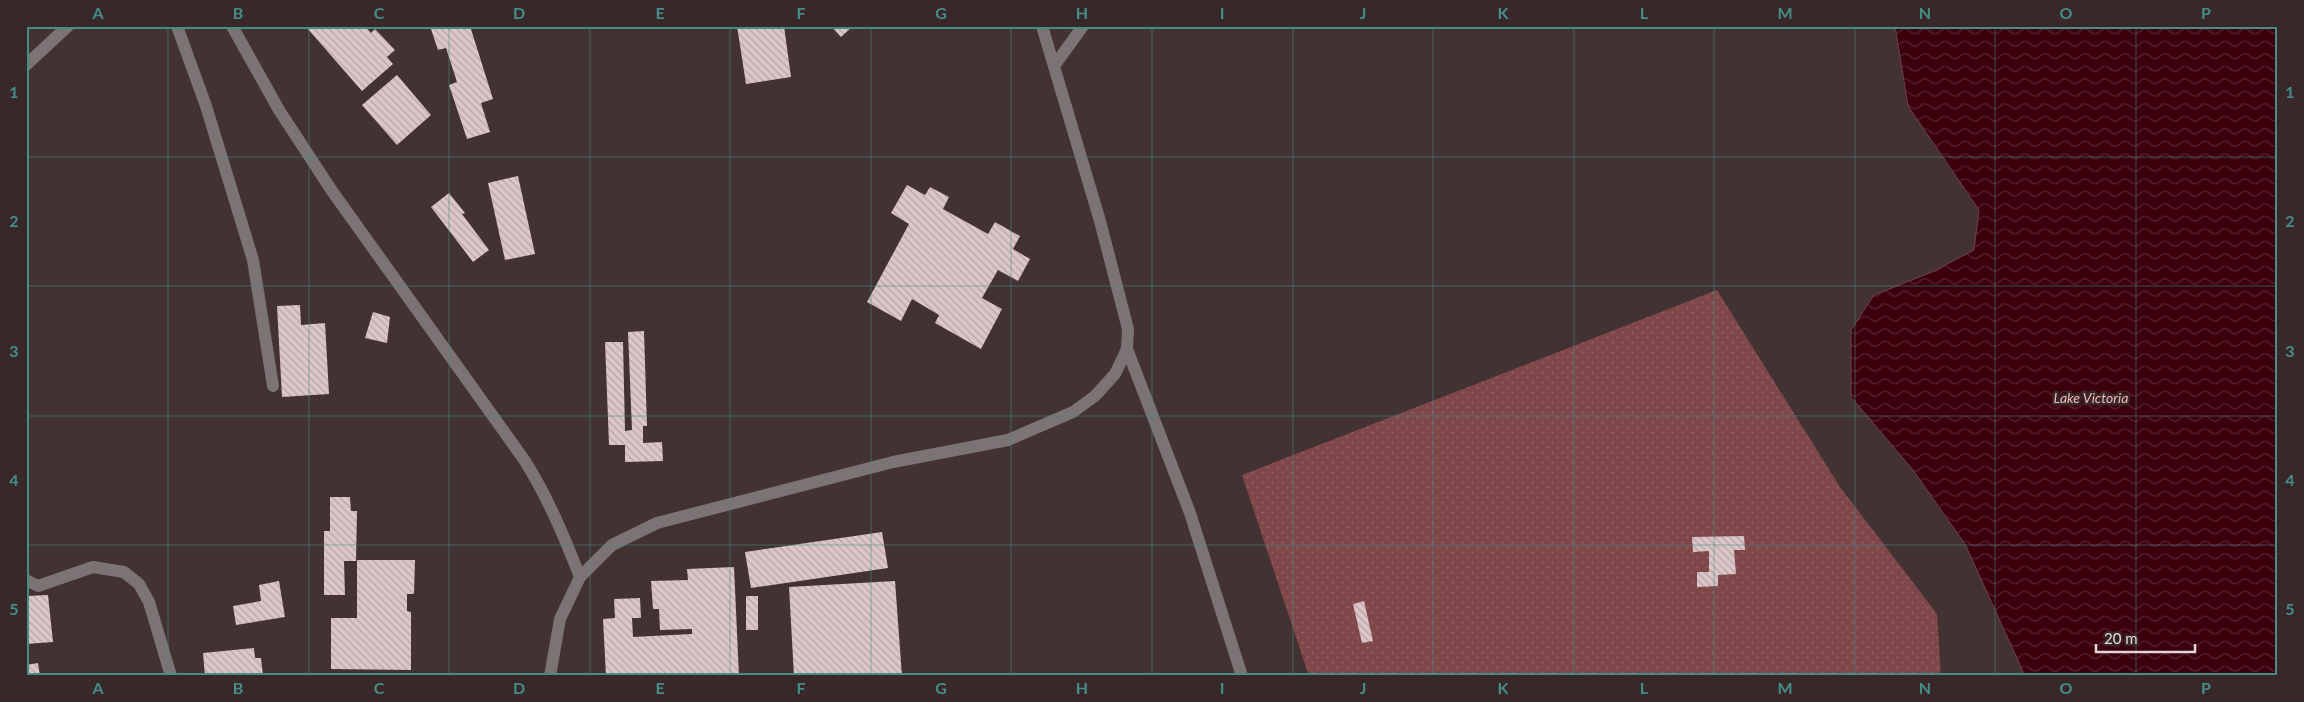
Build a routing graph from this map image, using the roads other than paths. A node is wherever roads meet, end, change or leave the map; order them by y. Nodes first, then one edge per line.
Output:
1 (68, 26) edge
2 (177, 26) edge
3 (232, 26) edge
4 (1042, 26) edge
5 (1084, 26) edge
6 (26, 65) edge
7 (1054, 66) junction
8 (1127, 349) junction
9 (273, 386) dead end
10 (580, 577) junction
11 (26, 580) edge
12 (171, 676) edge
13 (550, 676) edge
14 (1242, 676) edge

1 - 6 street
2 - 9 street
3 - 10 street
4 - 7 street
5 - 7 street
7 - 8 street
8 - 10 street
8 - 14 street
10 - 13 street
11 - 12 street

